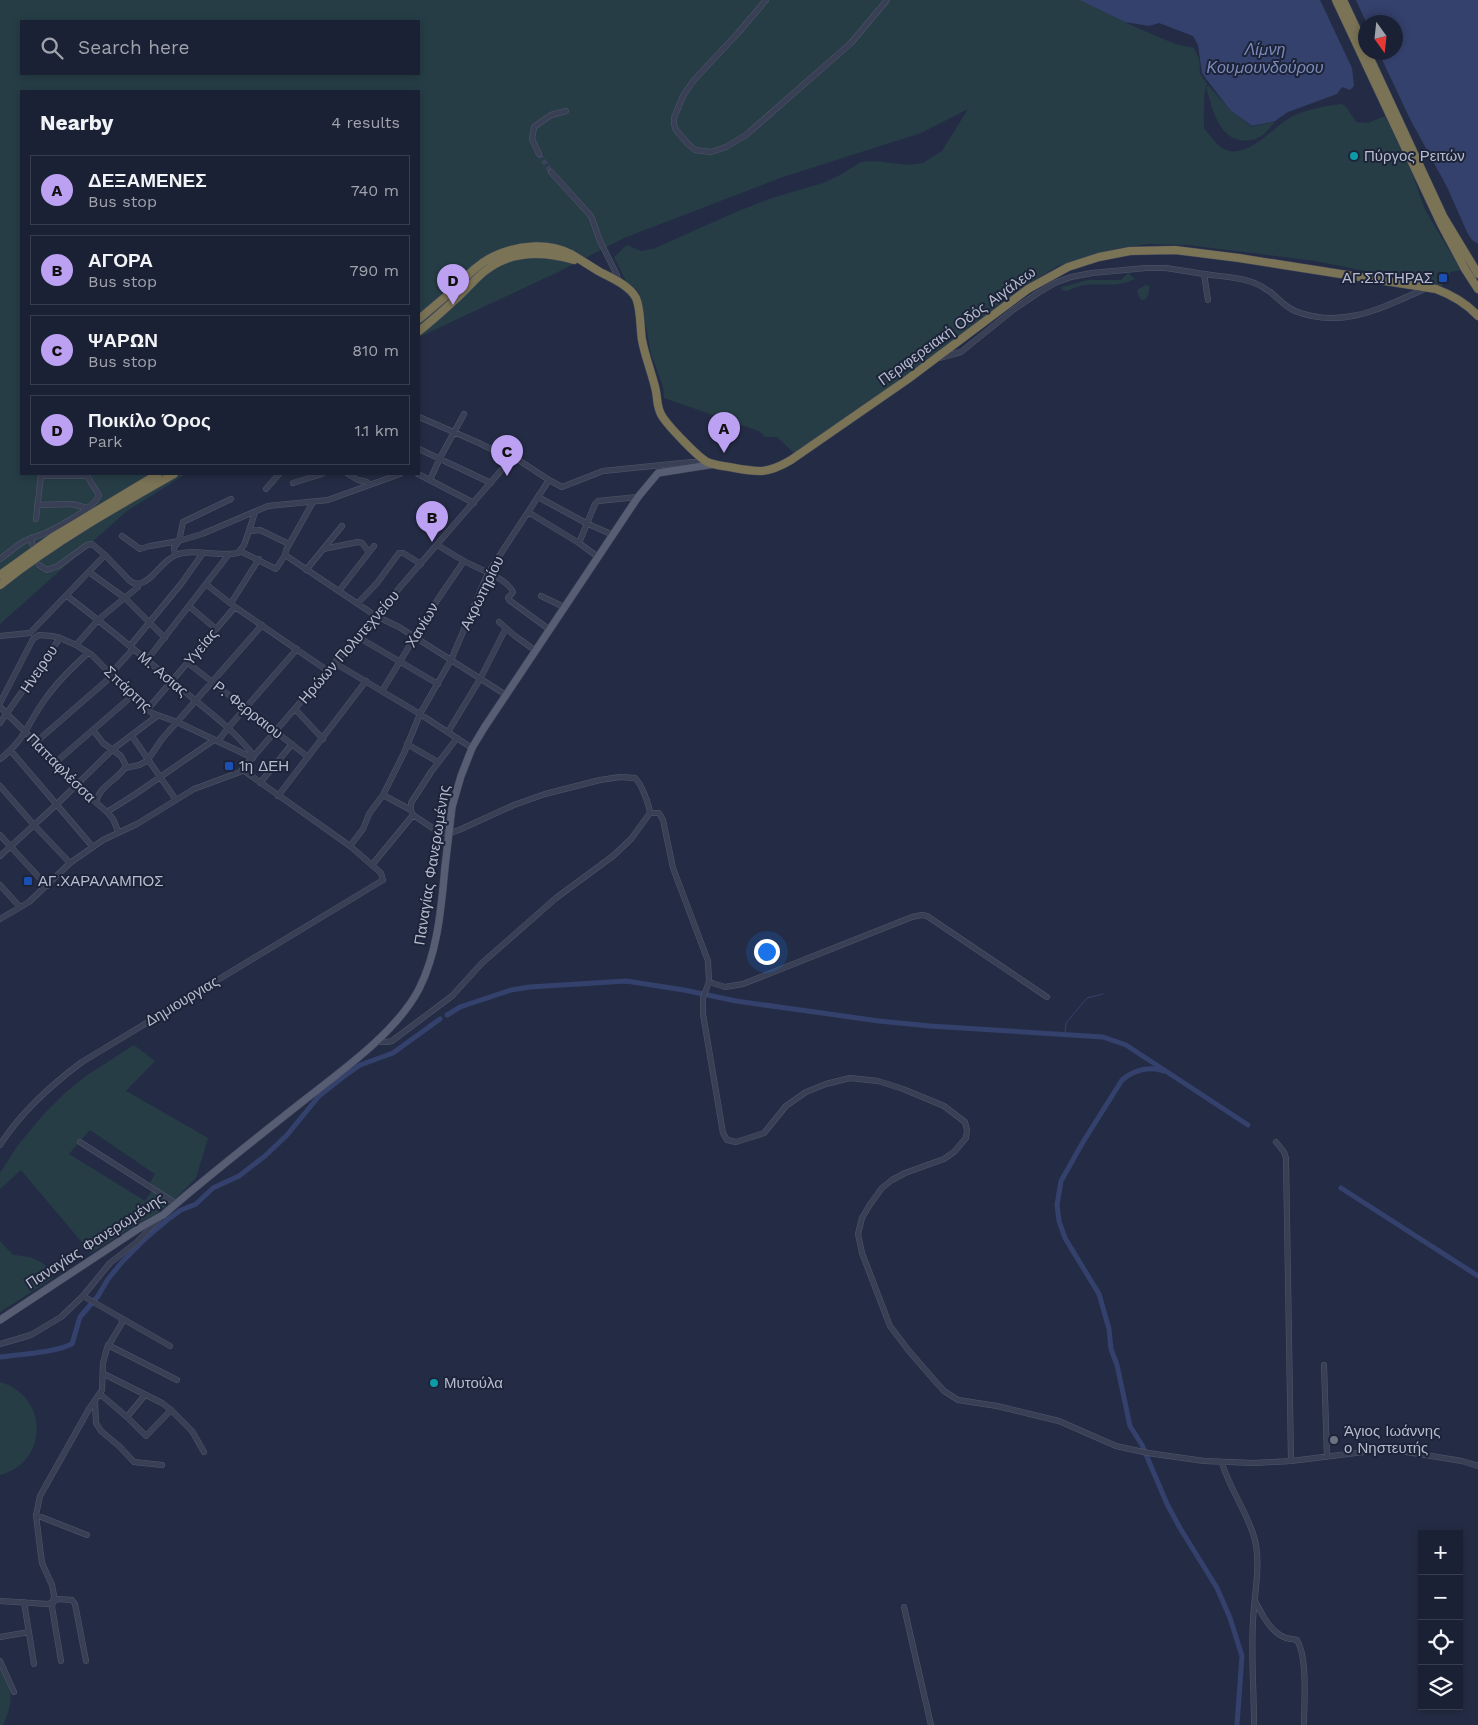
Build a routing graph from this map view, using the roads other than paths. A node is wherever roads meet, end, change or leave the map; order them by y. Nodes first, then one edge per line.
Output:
1 (766, 0) edge
2 (888, 0) edge
3 (1336, 0) edge
4 (1343, 0) edge
5 (1358, 31) edge
6 (1371, 60) edge
7 (566, 111) dead end
8 (539, 154) tunnel mouth
9 (551, 172) tunnel mouth
10 (586, 264) junction
11 (1204, 274) junction
12 (1478, 274) edge
13 (618, 282) junction
14 (1428, 288) junction
15 (1478, 289) edge
16 (1208, 300) dead end
17 (1478, 316) edge
18 (420, 318) edge
19 (420, 330) edge
20 (935, 358) junction
21 (464, 414) dead end
22 (420, 417) edge
23 (454, 433) junction
24 (420, 448) edge
25 (440, 458) junction
26 (512, 459) junction
27 (715, 464) junction
28 (700, 466) junction
29 (41, 475) edge
30 (156, 475) edge
31 (172, 475) edge
32 (278, 475) edge
33 (319, 475) edge
34 (350, 475) edge
35 (390, 475) edge
36 (420, 475) edge
37 (430, 480) junction
38 (549, 480) junction
39 (367, 481) junction
40 (492, 483) junction
41 (293, 484) dead end
42 (266, 489) dead end
43 (538, 497) junction
44 (638, 497) junction
45 (231, 499) dead end
46 (312, 502) junction
47 (474, 503) junction
48 (37, 505) junction
49 (87, 508) junction
50 (255, 512) junction
51 (528, 512) junction
52 (36, 519) dead end
53 (586, 523) junction
54 (342, 526) dead end
55 (249, 531) junction
56 (613, 535) junction
57 (122, 536) dead end
58 (30, 538) junction
59 (179, 541) junction
60 (579, 543) junction
61 (289, 544) junction
62 (437, 544) junction
63 (374, 546) dead end
64 (33, 547) dead end
65 (322, 549) junction
66 (240, 551) junction
67 (369, 552) junction
68 (203, 553) junction
69 (230, 554) junction
70 (105, 555) junction
71 (175, 555) junction
72 (285, 556) junction
73 (598, 556) junction
74 (0, 559) edge
75 (259, 560) junction
76 (464, 561) junction
77 (421, 564) junction
78 (39, 565) dead end
79 (306, 570) junction
80 (89, 572) junction
81 (488, 573) junction
82 (0, 575) edge
83 (139, 584) junction
84 (0, 585) edge
85 (207, 585) junction
86 (339, 592) junction
87 (67, 596) junction
88 (541, 596) dead end
89 (124, 598) junction
90 (358, 604) junction
91 (233, 605) junction
92 (190, 607) junction
93 (564, 608) junction
94 (376, 616) junction
95 (98, 619) junction
96 (149, 622) junction
97 (499, 622) dead end
98 (262, 625) junction
99 (506, 628) junction
100 (216, 629) junction
101 (550, 630) junction
102 (0, 636) edge
103 (358, 636) junction
104 (60, 638) junction
105 (165, 638) junction
106 (415, 638) junction
107 (76, 645) junction
108 (131, 648) junction
109 (297, 650) junction
110 (536, 651) junction
111 (88, 653) junction
112 (147, 660) junction
113 (451, 660) junction
114 (400, 661) junction
115 (188, 663) junction
116 (335, 663) junction
117 (328, 671) junction
118 (112, 676) junction
119 (480, 679) junction
120 (172, 681) junction
121 (366, 681) junction
122 (212, 682) junction
123 (438, 684) junction
124 (382, 691) junction
125 (132, 696) junction
126 (506, 696) junction
127 (195, 700) junction
128 (0, 703) edge
129 (0, 707) edge
130 (245, 708) junction
131 (295, 709) junction
132 (147, 710) junction
133 (8, 714) junction
134 (420, 714) junction
135 (156, 716) junction
136 (177, 722) junction
137 (0, 724) edge
138 (228, 728) junction
139 (93, 730) junction
140 (276, 731) junction
141 (26, 732) junction
142 (448, 732) junction
143 (132, 736) junction
144 (457, 738) junction
145 (323, 739) junction
146 (216, 741) junction
147 (36, 742) junction
148 (292, 744) junction
149 (407, 744) junction
150 (472, 748) junction
151 (112, 750) junction
152 (11, 751) junction
153 (254, 757) junction
154 (308, 757) junction
155 (148, 758) junction
156 (0, 759) edge
157 (56, 762) junction
158 (438, 762) junction
159 (125, 768) junction
160 (243, 770) junction
161 (160, 777) junction
162 (260, 782) junction
163 (76, 785) junction
164 (0, 788) edge
165 (383, 795) junction
166 (278, 796) junction
167 (176, 800) junction
168 (96, 802) junction
169 (56, 805) junction
170 (107, 812) junction
171 (412, 812) junction
172 (650, 812) junction
173 (34, 826) junction
174 (118, 831) junction
175 (0, 835) edge
176 (92, 846) junction
177 (350, 846) junction
178 (10, 847) junction
179 (0, 856) edge
180 (70, 863) junction
181 (372, 865) junction
182 (0, 885) edge
183 (47, 886) junction
184 (20, 907) junction
185 (0, 919) edge
186 (709, 982) junction
187 (1048, 997) dead end
188 (376, 1042) junction
189 (80, 1142) dead end
190 (1276, 1142) dead end
191 (0, 1145) edge
192 (176, 1204) junction
193 (161, 1217) junction
194 (83, 1296) junction
195 (121, 1318) junction
196 (0, 1320) edge
197 (0, 1344) edge
198 (108, 1345) junction
199 (170, 1346) dead end
200 (1324, 1365) dead end
201 (104, 1374) junction
202 (178, 1380) dead end
203 (100, 1394) junction
204 (146, 1396) junction
205 (95, 1401) junction
206 (171, 1410) junction
207 (86, 1414) junction
208 (95, 1416) junction
209 (127, 1417) junction
210 (204, 1452) dead end
211 (1327, 1458) junction
212 (1291, 1461) junction
213 (1222, 1463) junction
214 (162, 1465) dead end
215 (1478, 1466) edge
216 (36, 1515) junction
217 (87, 1535) dead end
218 (1255, 1600) junction
219 (0, 1601) edge
220 (24, 1602) junction
221 (53, 1602) junction
222 (904, 1607) dead end
223 (28, 1632) junction
224 (0, 1637) edge
225 (0, 1661) edge
226 (61, 1661) dead end
227 (86, 1662) dead end
228 (34, 1664) dead end
229 (14, 1692) dead end
230 (931, 1725) edge
231 (1254, 1725) edge
232 (1304, 1725) edge

1 - 2 street
3 - 15 highway
4 - 5 highway
6 - 12 highway
7 - 8 street
9 - 13 street
10 - 13 highway, Περιφερειακή Οδός Αιγάλεω
10 - 18 highway, Περιφερειακή Οδός Αιγάλεω
10 - 19 highway, Περιφερειακή Οδός Αιγάλεω
11 - 14 street
11 - 16 street
11 - 20 street
13 - 27 highway, Περιφερειακή Οδός Αιγάλεω
14 - 17 highway, Περιφερειακή Οδός Αιγάλεω
14 - 20 highway, Περιφερειακή Οδός Αιγάλεω
20 - 27 highway, Περιφερειακή Οδός Αιγάλεω
21 - 23 street
22 - 23 street
23 - 25 street
23 - 26 street
24 - 25 street
25 - 37 street
25 - 40 street
26 - 38 street
26 - 40 street, Ηρώων Πολυτεχνείου
27 - 28 main road, Παναγίας Φανερωμένης
28 - 38 street
28 - 44 main road, Παναγίας Φανερωμένης
29 - 48 street
29 - 49 street
30 - 82 highway
31 - 84 highway
32 - 42 street
33 - 41 street
34 - 39 street
35 - 39 street
36 - 37 street
37 - 47 street
38 - 43 street, Ακρωτηρίου
39 - 46 street
40 - 47 street, Ηρώων Πολυτεχνείου
43 - 51 street, Ακρωτηρίου
43 - 53 street
44 - 53 street
44 - 56 main road, Παναγίας Φανερωμένης
45 - 59 street
46 - 50 street
46 - 61 street
47 - 62 street, Ηρώων Πολυτεχνείου
48 - 49 street
48 - 52 street
49 - 58 street
50 - 55 street
50 - 59 street
51 - 60 street
51 - 81 street, Ακρωτηρίου
53 - 56 street
53 - 60 street
54 - 65 street
55 - 61 street
55 - 66 street
56 - 73 main road, Παναγίας Φανερωμένης
57 - 59 street
58 - 64 street
58 - 74 street
59 - 71 street
60 - 73 street
61 - 72 street
62 - 76 street
62 - 77 street, Ηρώων Πολυτεχνείου
63 - 67 street
65 - 67 street
65 - 79 street
66 - 69 street
66 - 75 street
67 - 86 street
68 - 69 street
68 - 71 street
68 - 96 street
69 - 85 street
70 - 78 street
70 - 80 street
70 - 83 street
71 - 83 street
72 - 75 street
72 - 79 street
73 - 93 main road, Παναγίας Φανερωμένης
75 - 91 street, Υγείας
76 - 81 street
76 - 106 street, Χανίων
77 - 90 street
77 - 94 street, Ηρώων Πολυτεχνείου
79 - 86 street
80 - 87 street
80 - 89 street
81 - 101 street
81 - 113 street, Ακρωτηρίου
83 - 89 street
85 - 91 street
85 - 92 street
86 - 90 street
87 - 95 street, Μ. Ασιας
87 - 102 street
88 - 93 street
89 - 95 street
89 - 96 street
90 - 94 street
91 - 98 street
91 - 100 street, Υγείας
92 - 100 street
92 - 105 street
93 - 101 main road, Παναγίας Φανερωμένης
94 - 103 street, Ηρώων Πολυτεχνείου
94 - 106 street
95 - 107 street
95 - 108 street, Μ. Ασιας
96 - 105 street
96 - 108 street
97 - 99 street
98 - 109 street
98 - 122 street
99 - 110 street
99 - 119 street
100 - 115 street, Υγείας
101 - 110 main road, Παναγίας Φανερωμένης
103 - 114 street
103 - 116 street, Ηρώων Πολυτεχνείου
104 - 107 street, Σπάρτης
104 - 128 street, Σπάρτης
104 - 133 street, Ηνειρου
105 - 112 street
106 - 113 street
106 - 114 street, Χανίων
107 - 111 street, Σπάρτης
108 - 112 street, Μ. Ασιας
108 - 118 street
109 - 117 street
109 - 130 street
110 - 126 main road, Παναγίας Φανερωμένης
111 - 118 street, Σπάρτης
111 - 141 street
112 - 120 street, Μ. Ασιας
113 - 119 street
113 - 123 street, Ακρωτηρίου
114 - 123 street
114 - 124 street, Χανίων
115 - 120 street, Υγείας
115 - 122 street, Ρ. Φερραιου
116 - 117 street, Ηρώων Πολυτεχνείου
116 - 121 street
117 - 131 street, Ηρώων Πολυτεχνείου
118 - 125 street, Σπάρτης
118 - 147 street
119 - 126 street
119 - 142 street
120 - 127 street, Μ. Ασιας
120 - 132 street, Υγείας
121 - 124 street
121 - 145 street
122 - 127 street
122 - 130 street, Ρ. Φερραιου
123 - 134 street, Ακρωτηρίου
124 - 134 street
125 - 132 street, Σπάρτης
125 - 139 street
126 - 150 main road, Παναγίας Φανερωμένης
127 - 136 street
127 - 138 street, Μ. Ασιας
129 - 133 street, Παπαφλέσσα
130 - 138 street
130 - 140 street, Ρ. Φερραιου
131 - 140 street, Ηρώων Πολυτεχνείου
131 - 145 street
132 - 135 street, Σπάρτης
133 - 137 street, Ηνειρου
133 - 141 street, Παπαφλέσσα
134 - 142 street
134 - 149 street, Ακρωτηρίου
135 - 136 street, Σπάρτης
135 - 143 street
136 - 146 street, Σπάρτης
136 - 155 street
138 - 146 street
138 - 153 street, Μ. Ασιας
139 - 151 street
139 - 157 street
140 - 148 street, Ρ. Φερραιου
140 - 153 street, Ηρώων Πολυτεχνείου
141 - 147 street, Παπαφλέσσα
141 - 152 street
142 - 144 street
143 - 151 street
143 - 155 street
144 - 150 street
144 - 158 street
145 - 154 street
146 - 153 street, Σπάρτης
146 - 161 street
147 - 157 street, Παπαφλέσσα
148 - 154 street, Ρ. Φερραιου
148 - 162 street
149 - 158 street
149 - 165 street, Ακρωτηρίου
150 - 188 main road, Παναγίας Φανερωμένης, bridge
151 - 159 street
151 - 163 street
152 - 156 street
152 - 169 street
153 - 160 street, Ηρώων Πολυτεχνείου
154 - 166 street
155 - 159 street
155 - 161 street
157 - 163 street, Παπαφλέσσα
158 - 171 street
159 - 168 street
160 - 162 street
160 - 167 street, Ηρώων Πολυτεχνείου
161 - 167 street
161 - 170 street
162 - 166 street
163 - 168 street, Παπαφλέσσα
163 - 169 street
164 - 173 street
165 - 171 street
165 - 177 street, Ακρωτηρίου
166 - 177 street
167 - 174 street, Ηρώων Πολυτεχνείου
168 - 170 street, Παπαφλέσσα
169 - 173 street
169 - 176 street
170 - 174 street, Παπαφλέσσα
171 - 172 street
171 - 181 street
172 - 186 street
172 - 188 street
173 - 178 street
173 - 180 street
174 - 176 street, Ηρώων Πολυτεχνείου
175 - 178 street
176 - 180 street, Ηρώων Πολυτεχνείου
177 - 181 street
178 - 179 street
178 - 183 street
180 - 183 street, Ηρώων Πολυτεχνείου
181 - 191 street, Δημιουργιας
182 - 184 street
183 - 184 street, Ηρώων Πολυτεχνείου
184 - 185 street, Ηρώων Πολυτεχνείου
186 - 187 street
186 - 213 street
188 - 192 main road, Παναγίας Φανερωμένης
189 - 192 street
190 - 212 street
192 - 193 main road, Παναγίας Φανερωμένης
193 - 194 street
193 - 196 main road, Παναγίας Φανερωμένης
194 - 195 street
194 - 197 street
195 - 198 street
195 - 199 street
198 - 201 street
198 - 202 street
200 - 211 street
201 - 203 street
201 - 204 street
203 - 205 street
203 - 209 street
204 - 206 street
204 - 209 street
205 - 207 street
205 - 208 street
206 - 209 street
206 - 210 street
207 - 208 street
207 - 216 street
208 - 214 street
211 - 212 street
211 - 215 street
212 - 213 street
213 - 218 street
216 - 217 street
216 - 221 street
218 - 231 street
218 - 232 street
219 - 220 street
220 - 221 street
220 - 223 street
221 - 226 street
221 - 227 street
222 - 230 street
223 - 224 street
223 - 228 street
225 - 229 street

